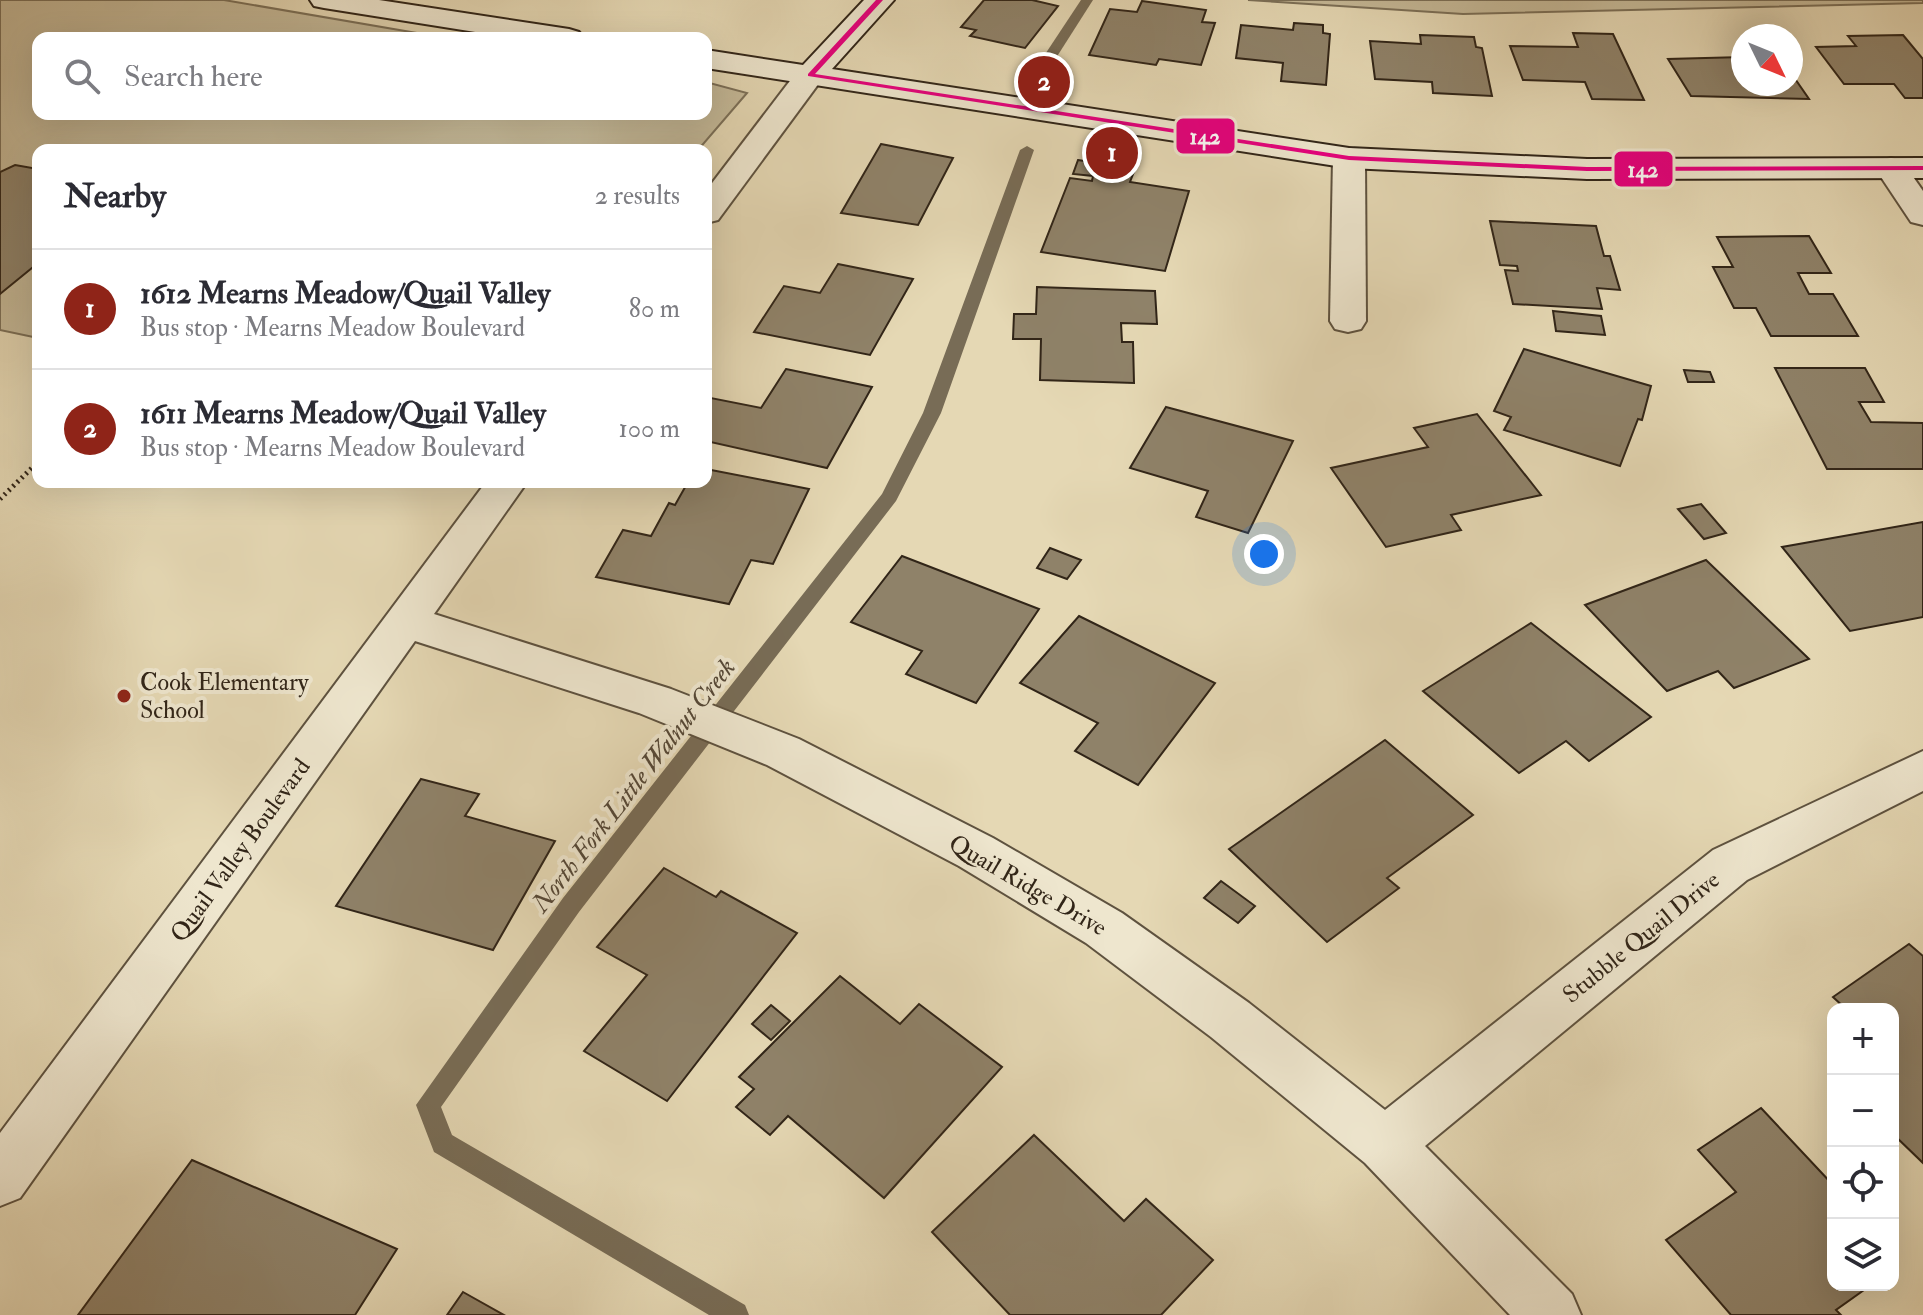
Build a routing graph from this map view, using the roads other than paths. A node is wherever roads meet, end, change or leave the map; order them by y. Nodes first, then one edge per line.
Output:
1 (324, 0) edge
2 (880, 0) edge
3 (530, 32) edge
4 (712, 60) edge
5 (810, 75) junction
6 (1349, 158) junction
7 (1907, 168) edge
8 (712, 205) edge
9 (1923, 215) edge
10 (1348, 321) dead end
11 (503, 488) edge
12 (405, 621) junction
13 (1923, 770) edge
14 (1385, 1144) junction
15 (0, 1179) edge
16 (1551, 1315) edge

1 - 3 street
2 - 5 street
4 - 5 street
5 - 6 street
5 - 8 street
6 - 7 street
6 - 10 street
7 - 9 street
11 - 12 street, Quail Valley Boulevard
12 - 14 street, Quail Ridge Drive
12 - 15 street, Quail Valley Boulevard
13 - 14 street, Stubble Quail Drive
14 - 16 street, Quail Ridge Drive

